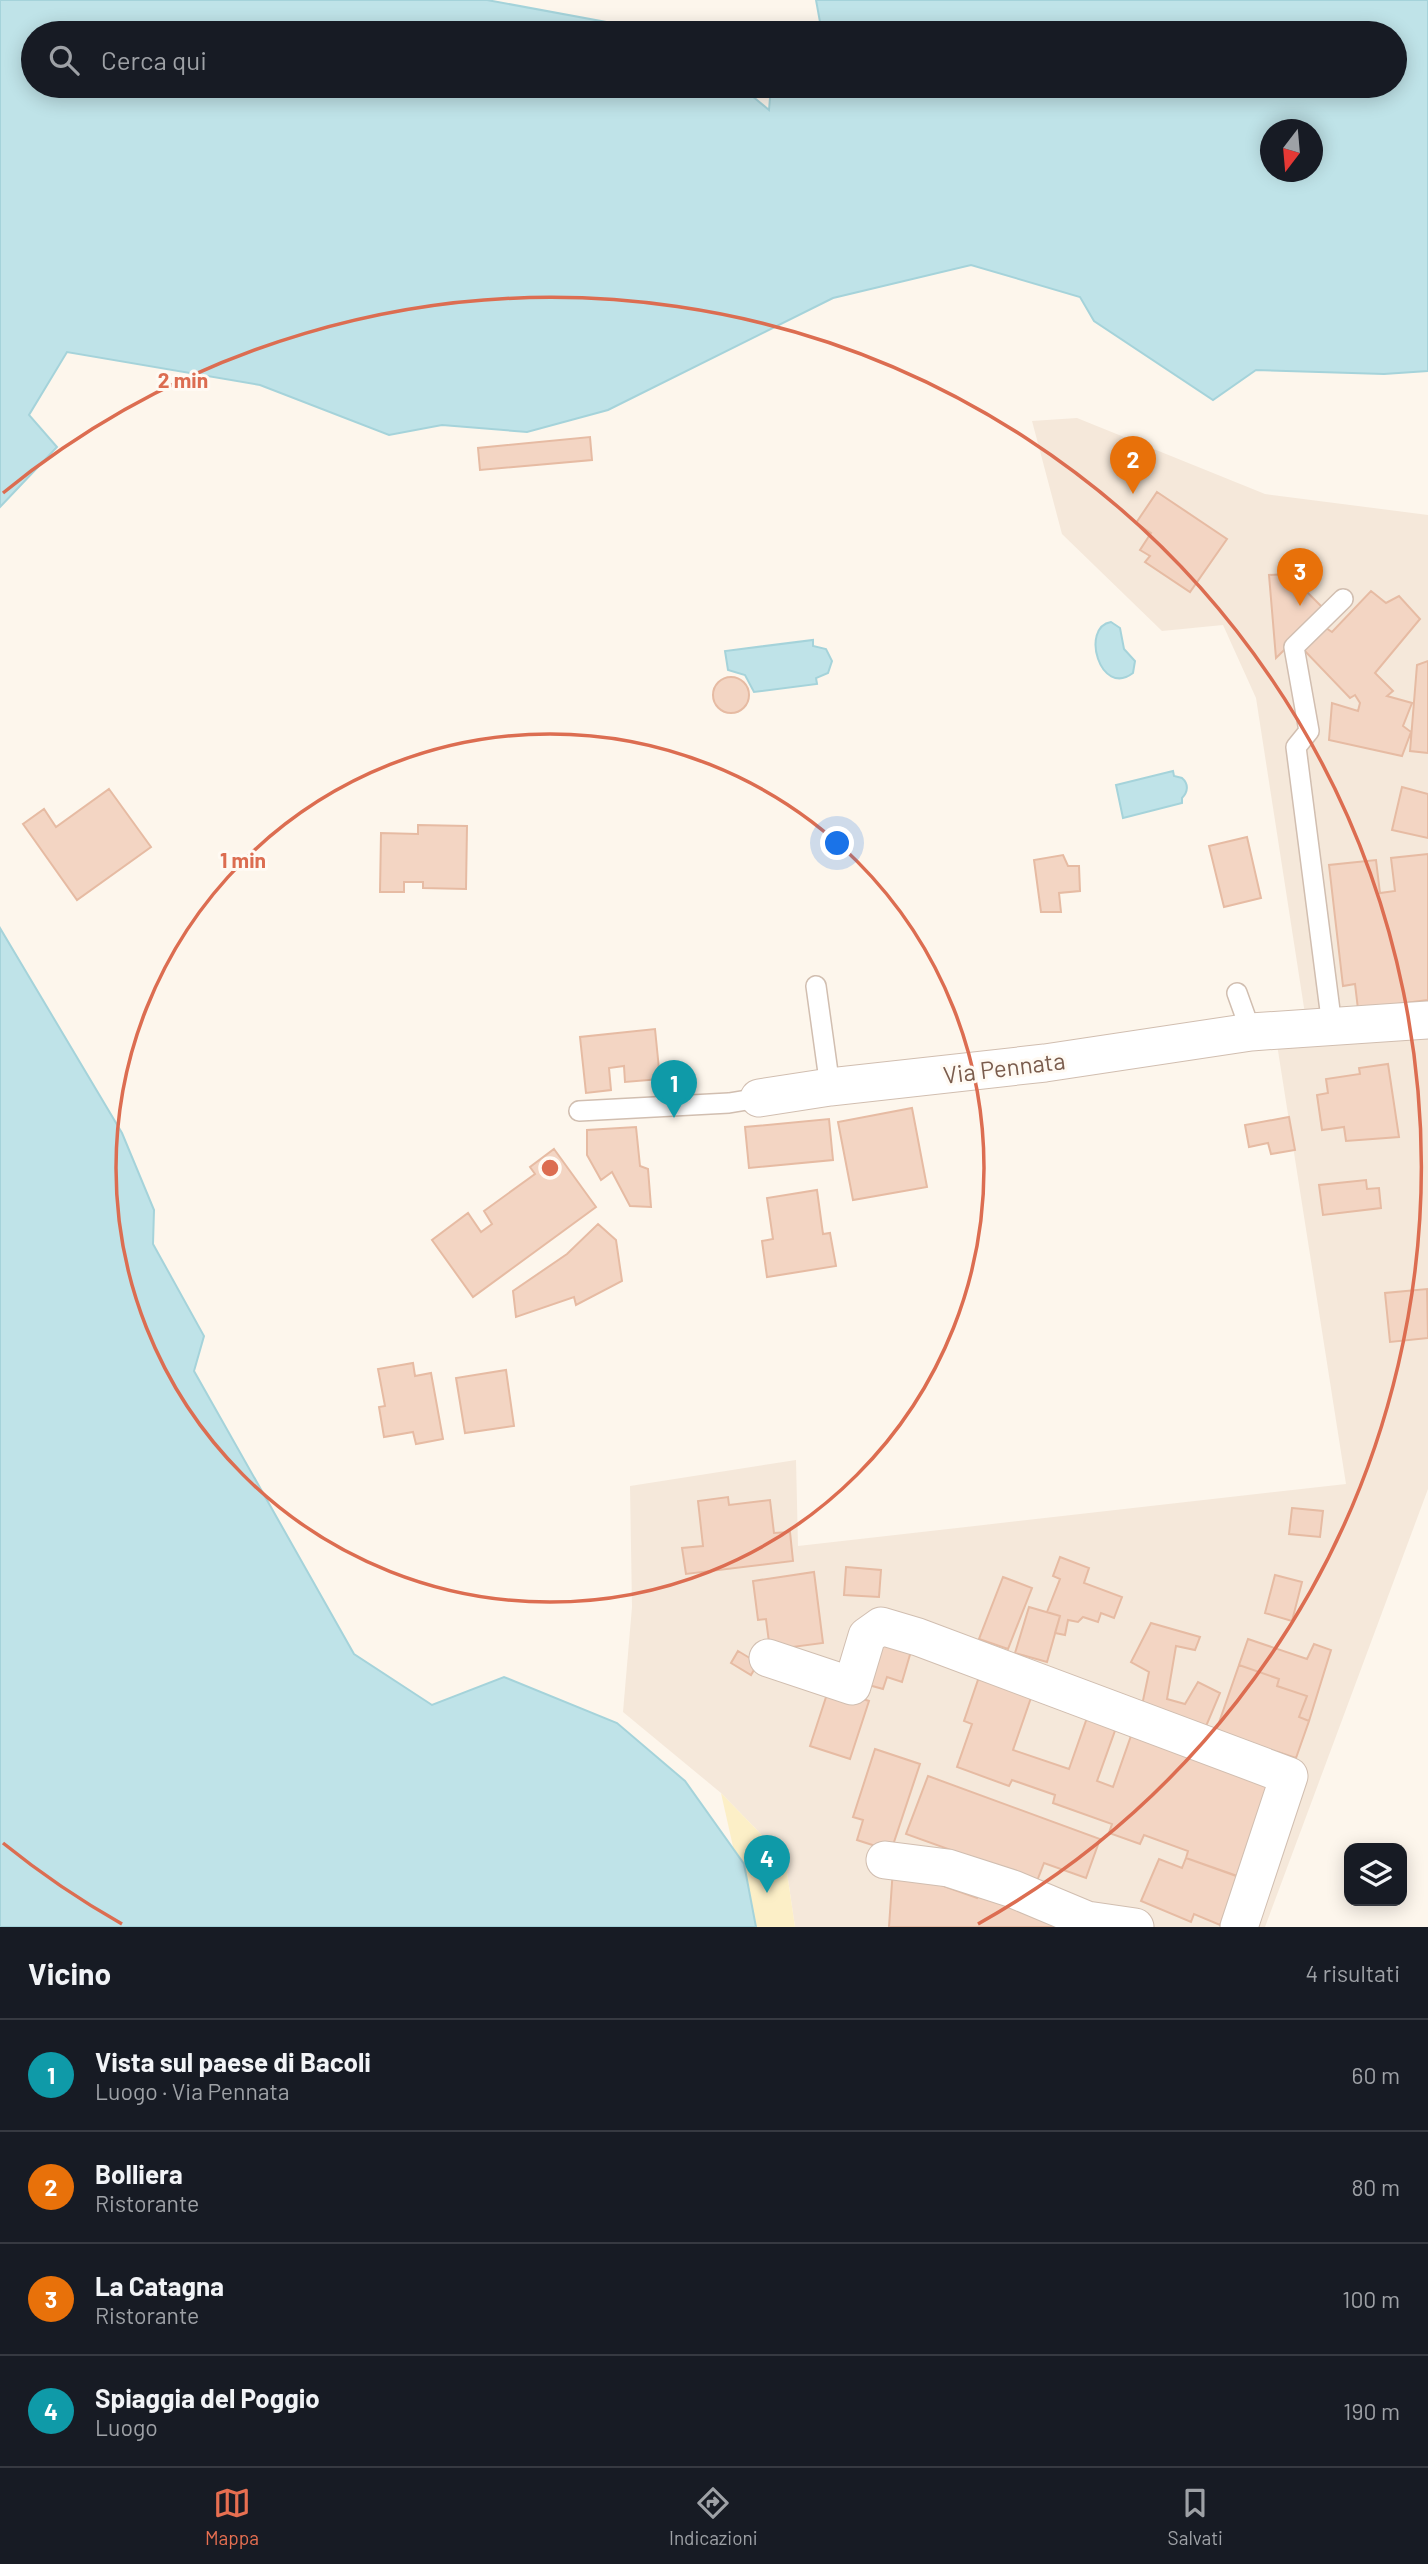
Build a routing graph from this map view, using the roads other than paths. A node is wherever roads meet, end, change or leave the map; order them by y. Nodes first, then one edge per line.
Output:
1 (1343, 598) dead end
2 (816, 986) dead end
3 (1237, 993) dead end
4 (1428, 1020) edge
5 (1332, 1026) junction
6 (1251, 1032) junction
7 (830, 1087) junction
8 (759, 1098) joint
9 (579, 1111) dead end
10 (768, 1658) dead end
11 (885, 1860) dead end
12 (1135, 1927) edge
13 (1239, 1927) edge

1 - 5 lane
2 - 7 lane
3 - 6 lane
4 - 5 street, Via Pennata
5 - 6 street, Via Pennata
6 - 7 street, Via Pennata
7 - 8 street, Via Pennata
8 - 9 lane, Via Pennata
10 - 13 street
11 - 12 street

